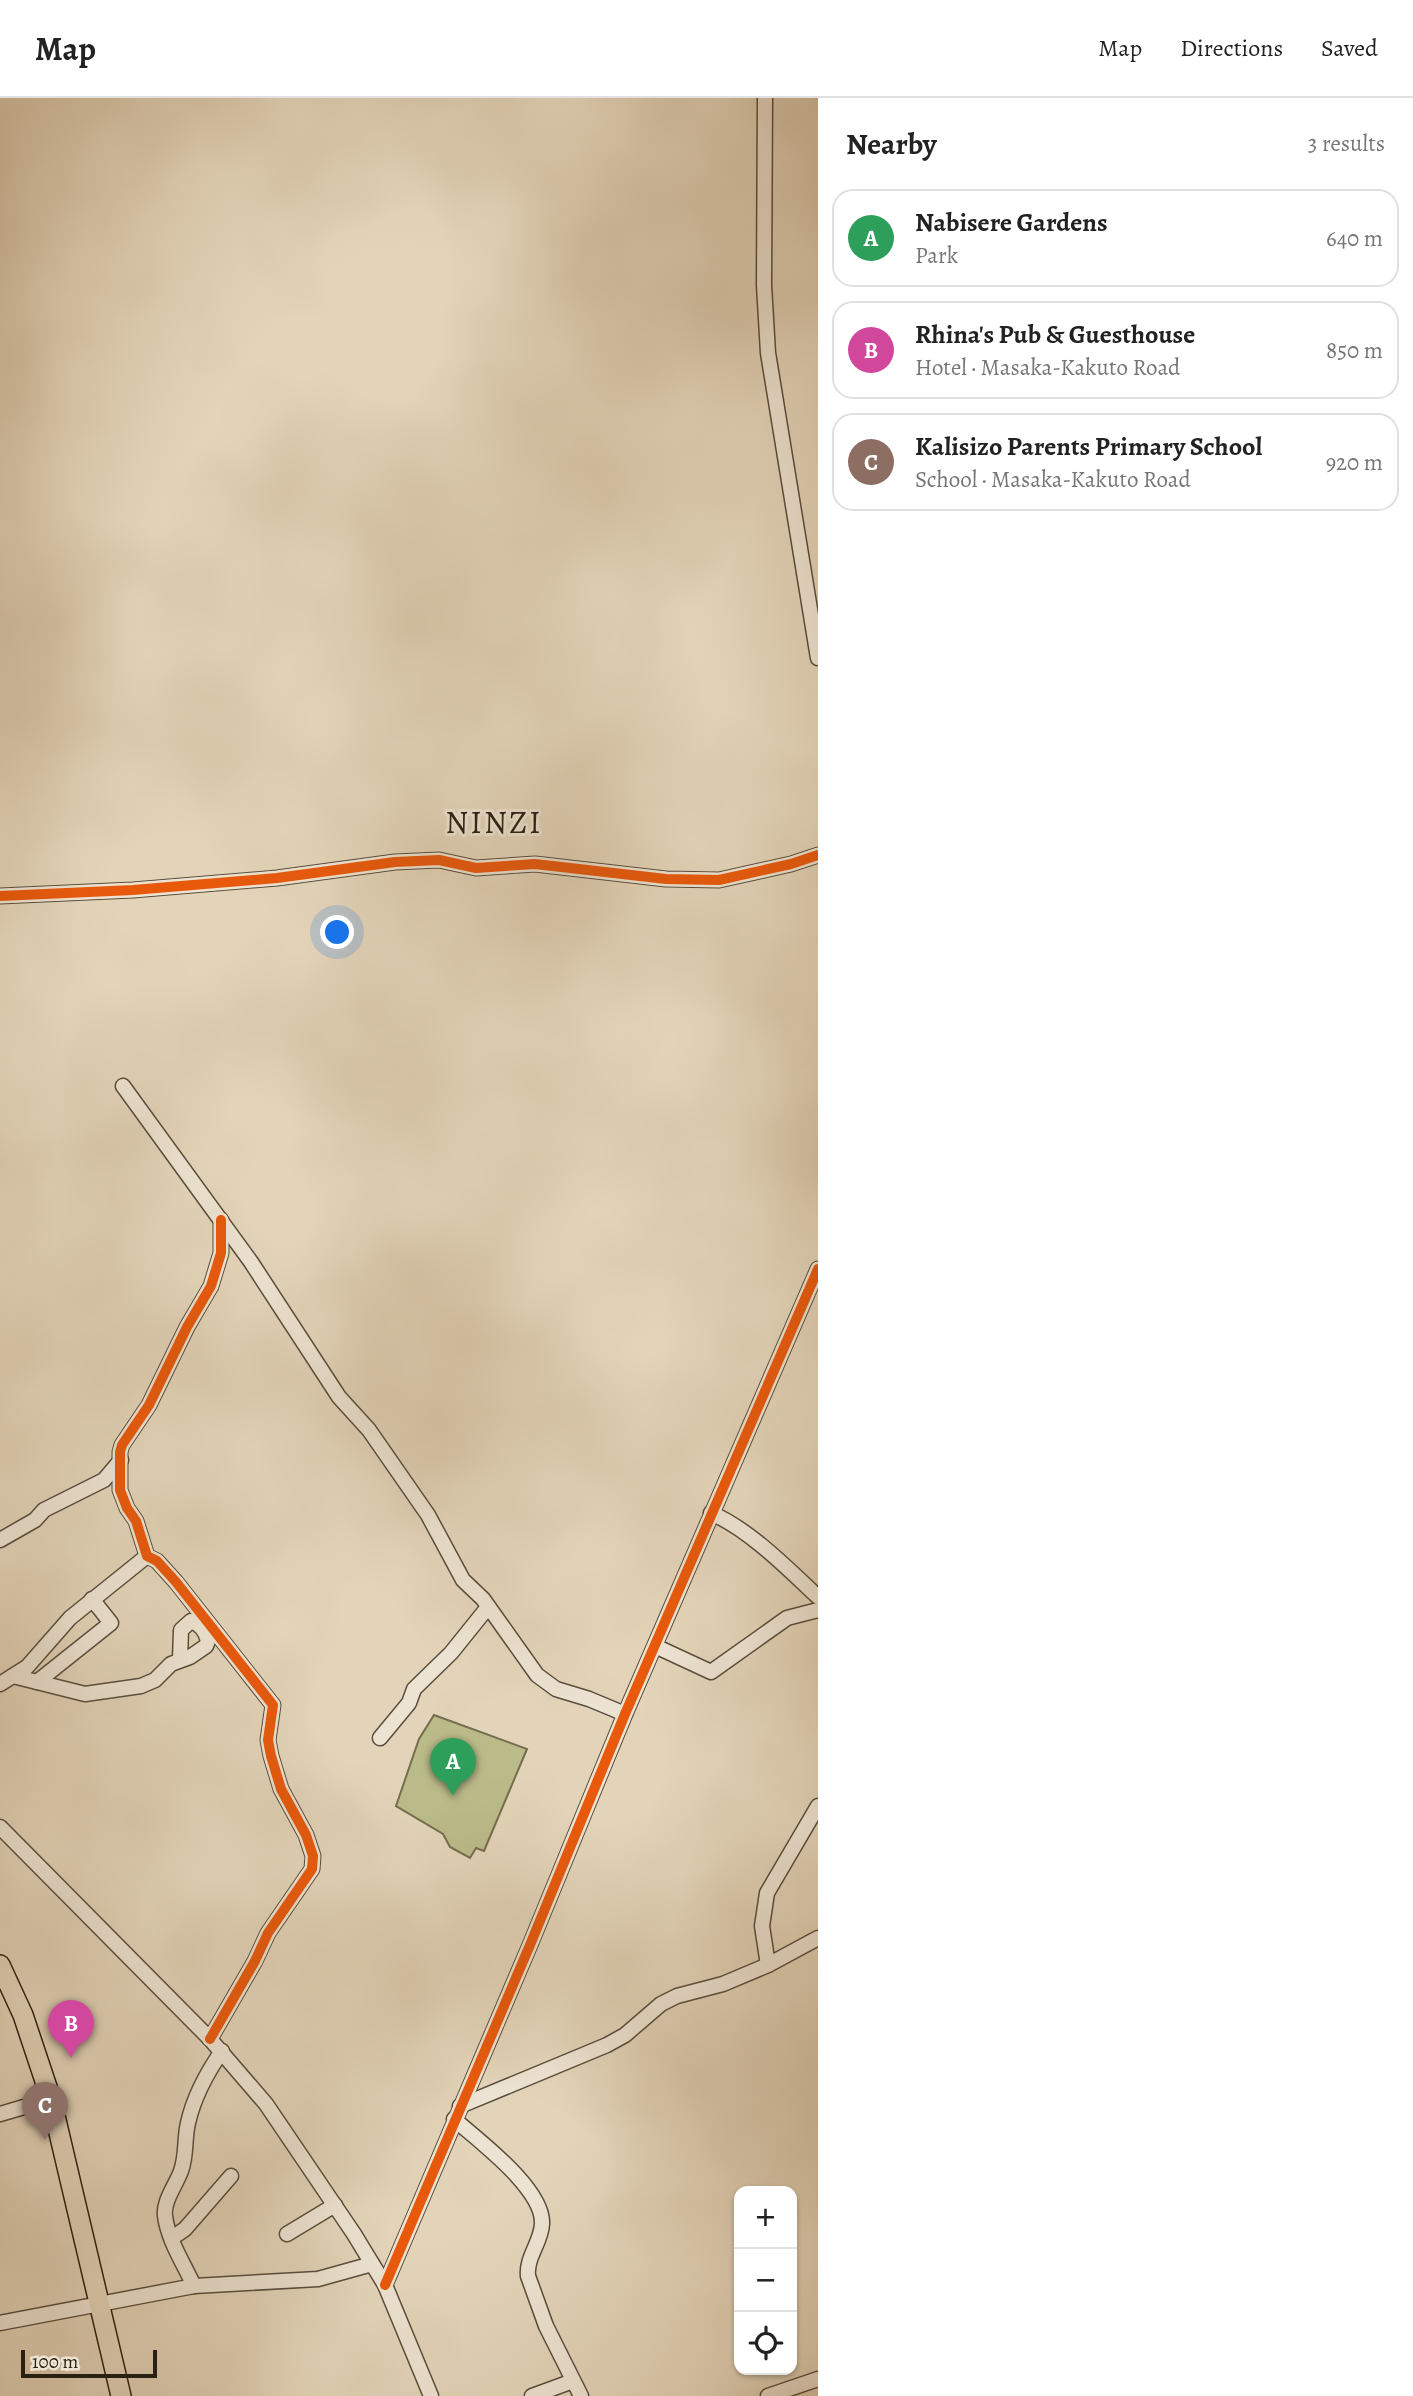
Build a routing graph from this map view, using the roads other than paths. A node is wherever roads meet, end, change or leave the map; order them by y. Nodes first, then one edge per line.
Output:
1 (765, 98) edge
2 (818, 659) edge
3 (818, 855) edge
4 (0, 897) edge
5 (123, 1086) dead end
6 (220, 1220) junction
7 (818, 1269) edge
8 (121, 1460) junction
9 (712, 1513) junction
10 (0, 1540) edge
11 (147, 1556) junction
12 (818, 1597) edge
13 (92, 1599) junction
14 (488, 1607) junction
15 (818, 1610) edge
16 (655, 1646) junction
17 (180, 1659) dead end
18 (6, 1680) edge
19 (37, 1682) junction
20 (625, 1714) junction
21 (380, 1738) dead end
22 (818, 1806) edge
23 (0, 1827) edge
24 (818, 1938) edge
25 (0, 1965) edge
26 (768, 1965) junction
27 (211, 2039) junction
28 (222, 2051) junction
29 (51, 2099) junction
30 (457, 2112) junction
31 (0, 2114) edge
32 (231, 2176) dead end
33 (335, 2206) junction
34 (287, 2234) dead end
35 (172, 2238) junction
36 (373, 2264) junction
37 (194, 2286) junction
38 (385, 2286) junction
39 (99, 2305) junction
40 (0, 2323) edge
41 (818, 2379) edge
42 (573, 2381) junction
43 (777, 2395) edge
44 (121, 2396) edge
45 (431, 2396) edge
46 (533, 2396) edge
47 (581, 2396) edge

1 - 2 street
3 - 4 street
5 - 6 street
6 - 8 street
6 - 14 street
7 - 9 street
8 - 10 street
8 - 11 street
9 - 12 street
9 - 16 street
11 - 13 street
11 - 27 street
13 - 18 street
13 - 19 street
14 - 20 street
14 - 21 street
15 - 16 street
16 - 20 street
17 - 19 street
18 - 19 street
20 - 30 street
22 - 26 street
23 - 27 street
24 - 26 street
25 - 29 highway
26 - 30 street
27 - 28 street
28 - 33 street
28 - 35 street
29 - 31 street
29 - 39 highway
30 - 38 street
30 - 42 street
32 - 35 street
33 - 34 street
33 - 36 street
35 - 37 street
36 - 37 street
36 - 38 street
37 - 39 street
38 - 45 street
39 - 40 street
39 - 44 highway
41 - 43 street
42 - 46 street
42 - 47 street

